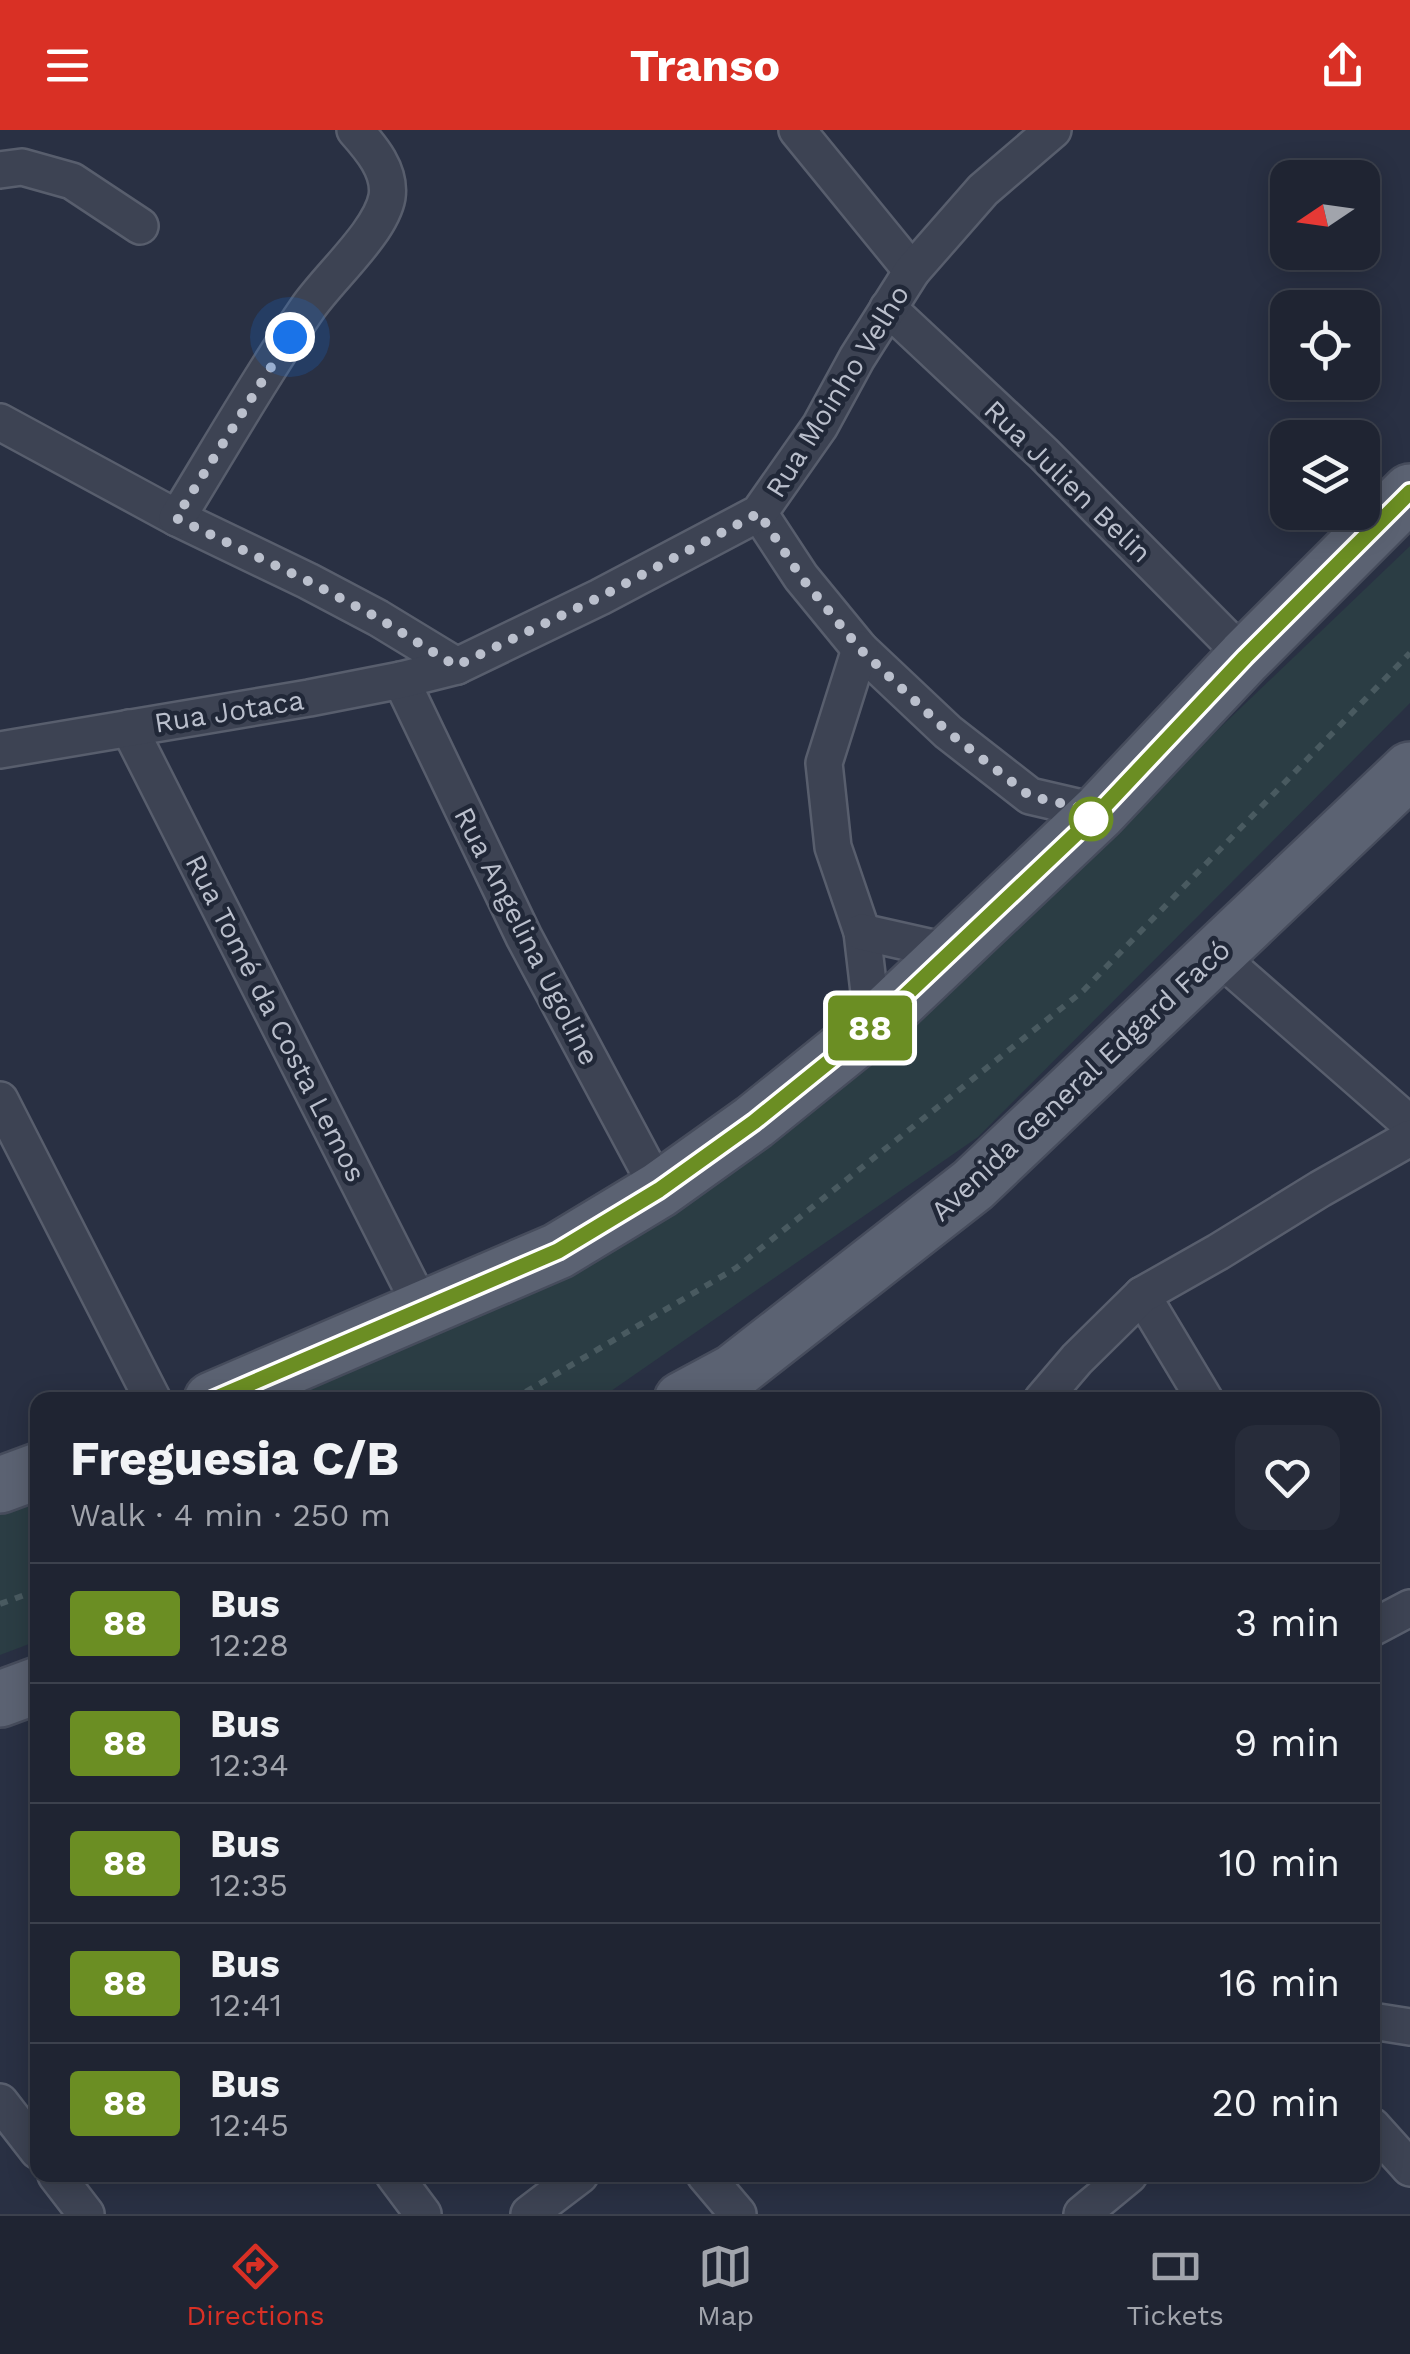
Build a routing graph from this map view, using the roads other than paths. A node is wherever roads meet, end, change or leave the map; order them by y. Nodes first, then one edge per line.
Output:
1 (354, 130) edge
2 (797, 130) edge
3 (1053, 130) edge
4 (0, 170) edge
5 (140, 226) dead end
6 (912, 271) junction
7 (888, 308) junction
8 (0, 422) edge
9 (1410, 492) edge
10 (759, 513) junction
11 (176, 518) junction
12 (860, 649) junction
13 (1245, 657) junction
14 (456, 666) junction
15 (401, 680) junction
16 (129, 728) junction
17 (0, 750) edge
18 (1409, 774) edge
19 (1030, 796) junction
20 (1099, 812) junction
21 (1050, 858) junction
22 (862, 932) junction
23 (951, 952) junction
24 (1217, 955) junction
25 (873, 1026) junction
26 (0, 1100) edge
27 (1410, 1124) edge
28 (1410, 1138) edge
29 (659, 1190) junction
30 (1142, 1294) junction
31 (422, 1308) junction
32 (742, 1386) edge
33 (150, 1392) edge
34 (230, 1392) edge
35 (716, 1392) edge
36 (1049, 1392) edge
37 (1200, 1392) edge
38 (30, 1475) edge
39 (0, 1486) edge
40 (1410, 1608) edge
41 (1380, 1624) edge
42 (1380, 2022) edge
43 (1410, 2027) edge
44 (0, 2102) edge
45 (1380, 2135) edge
46 (30, 2141) edge
47 (1410, 2168) edge
48 (61, 2182) edge
49 (399, 2182) edge
50 (571, 2182) edge
51 (711, 2182) edge
52 (1121, 2182) edge
53 (1085, 2213) edge
54 (86, 2214) edge
55 (423, 2214) edge
56 (529, 2214) edge
57 (738, 2214) edge

1 - 11 street
2 - 6 street
3 - 6 street, Rua Moinho Velho
4 - 5 street
6 - 7 street, Rua Moinho Velho
7 - 10 street, Rua Moinho Velho
7 - 13 street, Rua Julien Belin
8 - 11 street
9 - 13 main road
10 - 12 street
10 - 14 street, Rua Moinho Velho
11 - 14 street
12 - 19 street
12 - 22 street
13 - 20 main road
14 - 15 street, Rua Jotaca
15 - 16 street, Rua Jotaca
15 - 29 street, Rua Angelina Ugoline
16 - 17 street, Rua Jotaca
16 - 31 street, Rua Tomé da Costa Lemos
18 - 24 main road, Avenida General Edgard Facó
19 - 20 street
19 - 21 street
20 - 21 main road
21 - 23 main road
22 - 23 street
22 - 25 street
23 - 25 main road
24 - 27 street
24 - 32 main road, Avenida General Edgard Facó
25 - 29 main road
26 - 33 street
28 - 30 street
29 - 31 main road
30 - 36 street
30 - 37 street
31 - 34 main road
32 - 35 main road, Avenida General Edgard Facó
38 - 39 main road
40 - 41 street
42 - 43 street
44 - 46 street
45 - 47 street
48 - 54 street
49 - 55 street
50 - 56 street
51 - 57 street
52 - 53 street

